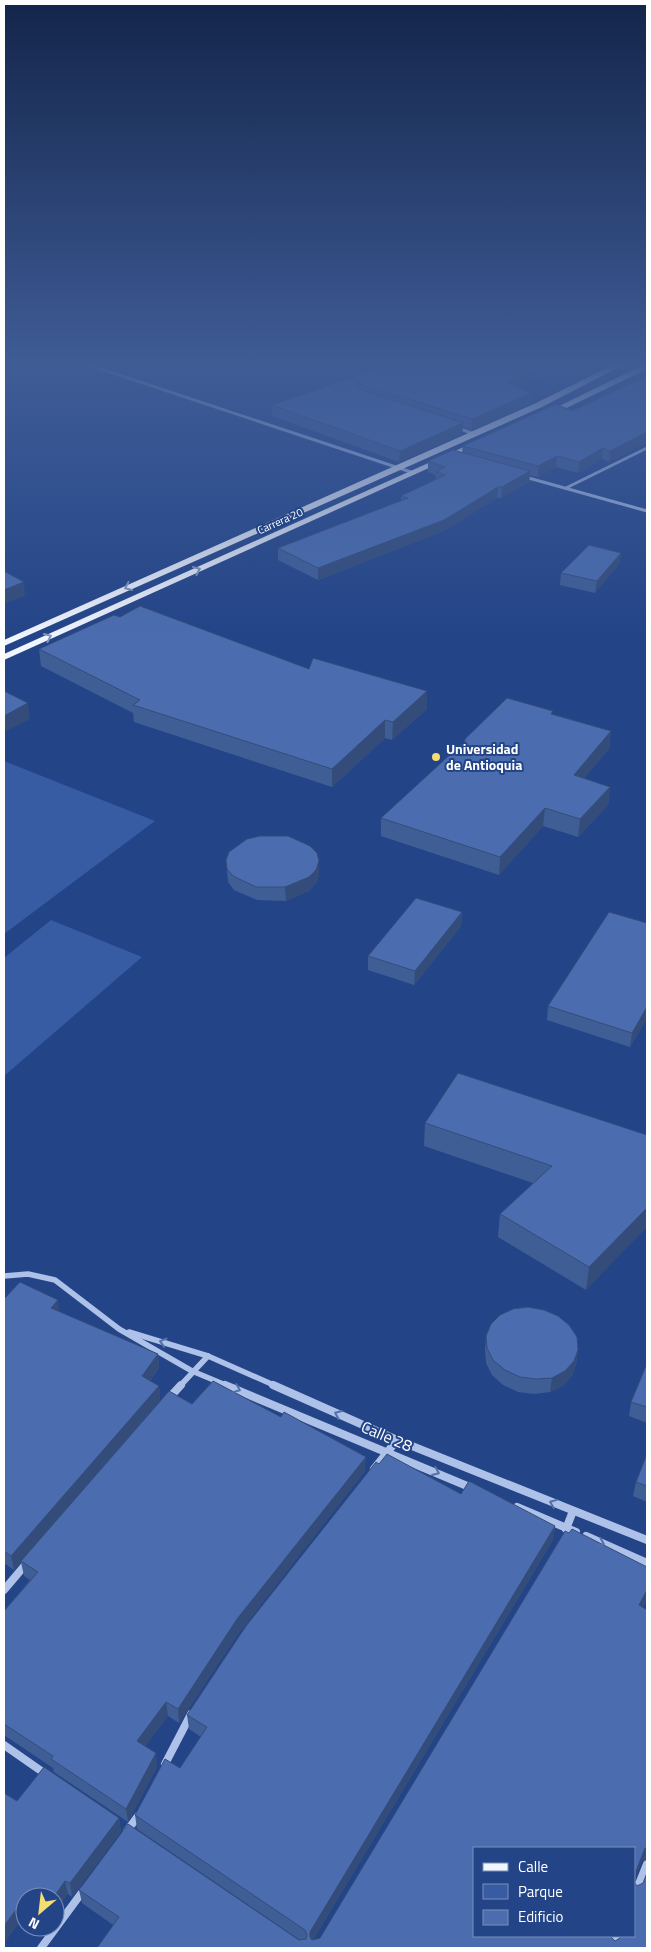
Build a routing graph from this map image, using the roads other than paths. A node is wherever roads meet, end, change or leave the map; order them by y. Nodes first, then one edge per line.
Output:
1 (365, 456) edge
2 (423, 456) edge
3 (447, 456) edge
4 (457, 456) edge
5 (631, 456) edge
6 (454, 458) junction
7 (398, 467) junction
8 (414, 473) junction
9 (521, 476) edge
10 (566, 488) junction
11 (647, 511) edge
12 (4, 643) edge
13 (4, 657) edge
14 (4, 1277) edge
15 (119, 1329) junction
16 (208, 1356) junction
17 (192, 1371) junction
18 (166, 1401) edge
19 (397, 1440) junction
20 (388, 1451) junction
21 (369, 1474) edge
22 (477, 1490) edge
23 (513, 1505) edge
24 (573, 1511) junction
25 (567, 1528) junction
26 (562, 1536) edge
27 (647, 1540) edge
28 (30, 1560) edge
29 (647, 1563) edge
30 (4, 1590) edge
31 (196, 1708) edge
32 (4, 1746) edge
33 (159, 1776) edge
34 (58, 1782) edge
35 (141, 1810) edge
36 (120, 1824) edge
37 (128, 1830) junction
38 (136, 1835) edge
39 (122, 1838) edge
40 (647, 1864) edge
41 (88, 1885) edge
42 (636, 1892) edge
43 (42, 1948) edge

1 - 7 street
2 - 7 main road, Carrera 20
3 - 6 street
4 - 6 main road, Carrera 20
5 - 10 street
6 - 8 main road, Carrera 20
7 - 8 street
7 -> 12 main road, Carrera 20
13 -> 8 main road, Carrera 20
9 - 10 street
10 - 11 street
14 - 15 street, Calle 28
16 -> 15 street, Calle 28
15 - 17 street, Calle 28
16 - 17 street
19 -> 16 street, Calle 28
17 - 18 street
17 -> 20 street, Calle 28
19 - 20 street
24 -> 19 street, Calle 28
20 - 21 street
20 -> 22 street, Calle 28
23 - 25 street
24 - 25 street
24 - 27 street, Calle 28
25 - 26 street
25 -> 29 street
28 - 30 street
31 - 33 street
32 - 34 street
35 - 37 street
36 - 37 street
37 - 38 street
37 - 39 street
40 - 42 street
41 - 43 street

